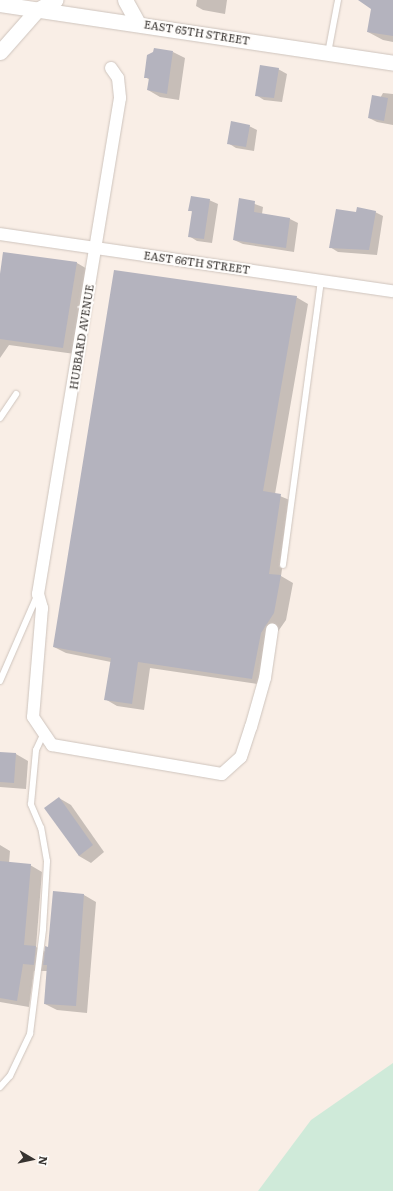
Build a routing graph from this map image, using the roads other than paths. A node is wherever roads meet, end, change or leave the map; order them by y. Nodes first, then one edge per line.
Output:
1 (55, 0) edge
2 (126, 0) edge
3 (338, 0) edge
4 (5, 3) edge
5 (37, 10) junction
6 (138, 23) junction
7 (0, 52) edge
8 (328, 53) junction
9 (393, 63) edge
10 (111, 68) dead end
11 (0, 234) edge
12 (96, 247) junction
13 (320, 280) junction
14 (393, 291) edge
15 (16, 394) dead end
16 (0, 418) edge
17 (283, 565) dead end
18 (38, 594) junction
19 (272, 630) dead end
20 (0, 681) edge
21 (44, 733) junction
22 (0, 1087) edge

1 - 5 street
2 - 6 street
3 - 8 lane
4 - 5 street, EAST 65TH STREET
5 - 6 street, EAST 65TH STREET
5 - 7 street
6 - 8 street, EAST 65TH STREET
8 - 9 street, EAST 65TH STREET
10 - 12 street, HUBBARD AVENUE
11 - 12 street, EAST 66TH STREET
12 - 13 street, EAST 66TH STREET
12 - 18 street, HUBBARD AVENUE
13 - 14 street, EAST 66TH STREET
13 - 17 lane
15 - 16 lane
18 - 20 lane
18 - 21 street, HUBBARD AVENUE
19 - 21 street
21 - 22 lane

